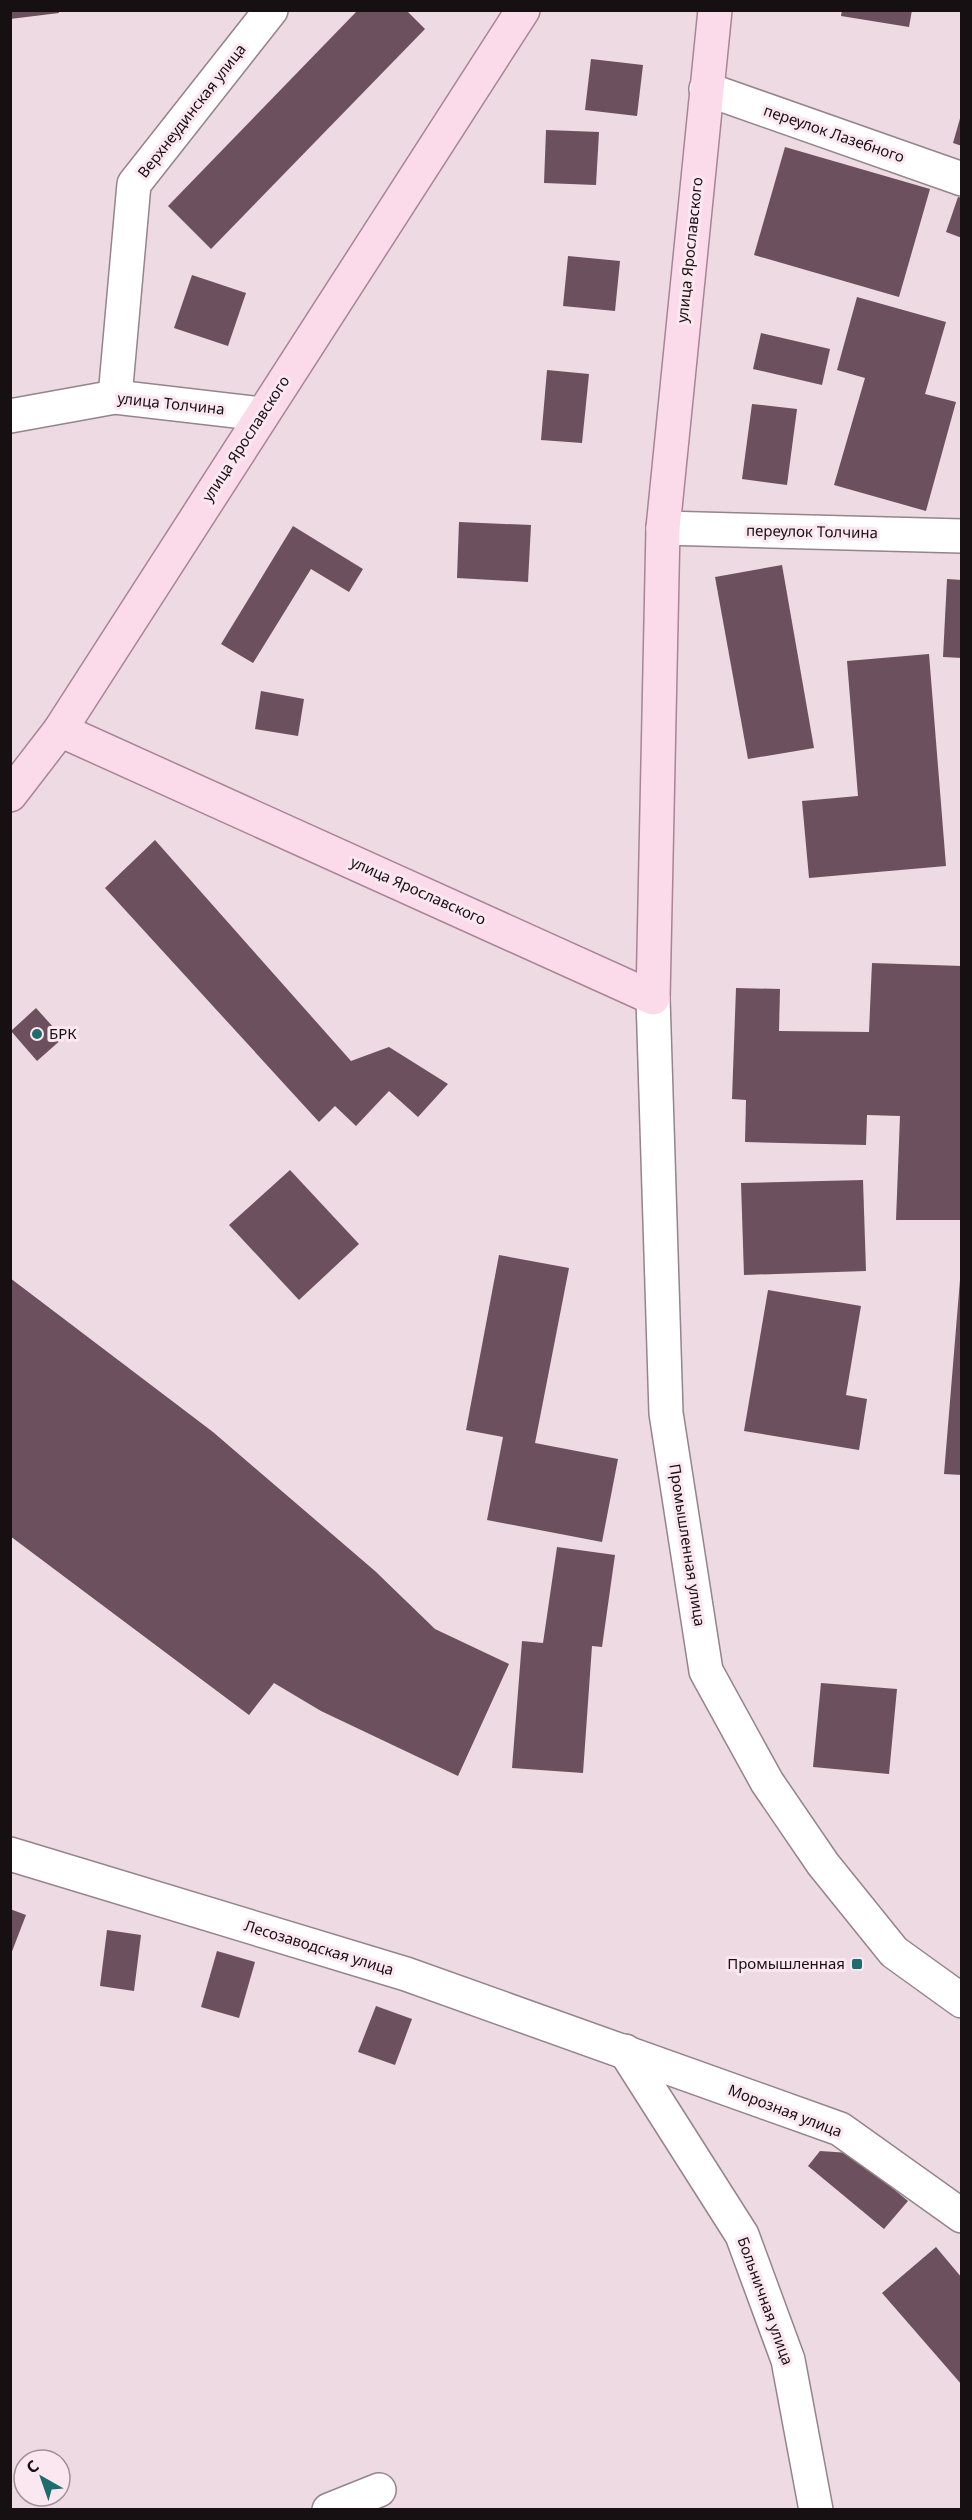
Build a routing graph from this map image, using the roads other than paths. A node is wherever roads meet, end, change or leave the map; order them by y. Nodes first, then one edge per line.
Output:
1 (271, 10) edge
2 (523, 10) edge
3 (715, 10) edge
4 (706, 89) junction
5 (962, 179) edge
6 (115, 398) junction
7 (262, 414) junction
8 (10, 416) edge
9 (663, 528) junction
10 (962, 536) edge
11 (60, 730) junction
12 (10, 795) edge
13 (653, 998) junction
14 (10, 1854) edge
15 (962, 2001) edge
16 (625, 2051) junction
17 (962, 2216) edge
18 (379, 2490) dead end
19 (329, 2510) edge
20 (816, 2510) edge

1 - 6 street, Верхнеудинская улица
2 - 7 main road, улица Ярославского
3 - 4 main road, улица Ярославского
4 - 5 street, переулок Лазебного
4 - 9 main road, улица Ярославского
6 - 7 street, улица Толчина
6 - 8 street, улица Толчина
7 - 11 main road, улица Ярославского
9 - 10 street, переулок Толчина
9 - 13 main road, улица Ярославского
11 - 12 main road
11 - 13 main road, улица Ярославского
13 - 15 street, Промышленная улица
14 - 16 street, Лесозаводская улица
16 - 17 street, Морозная улица
16 - 20 street, Больничная улица
18 - 19 street

